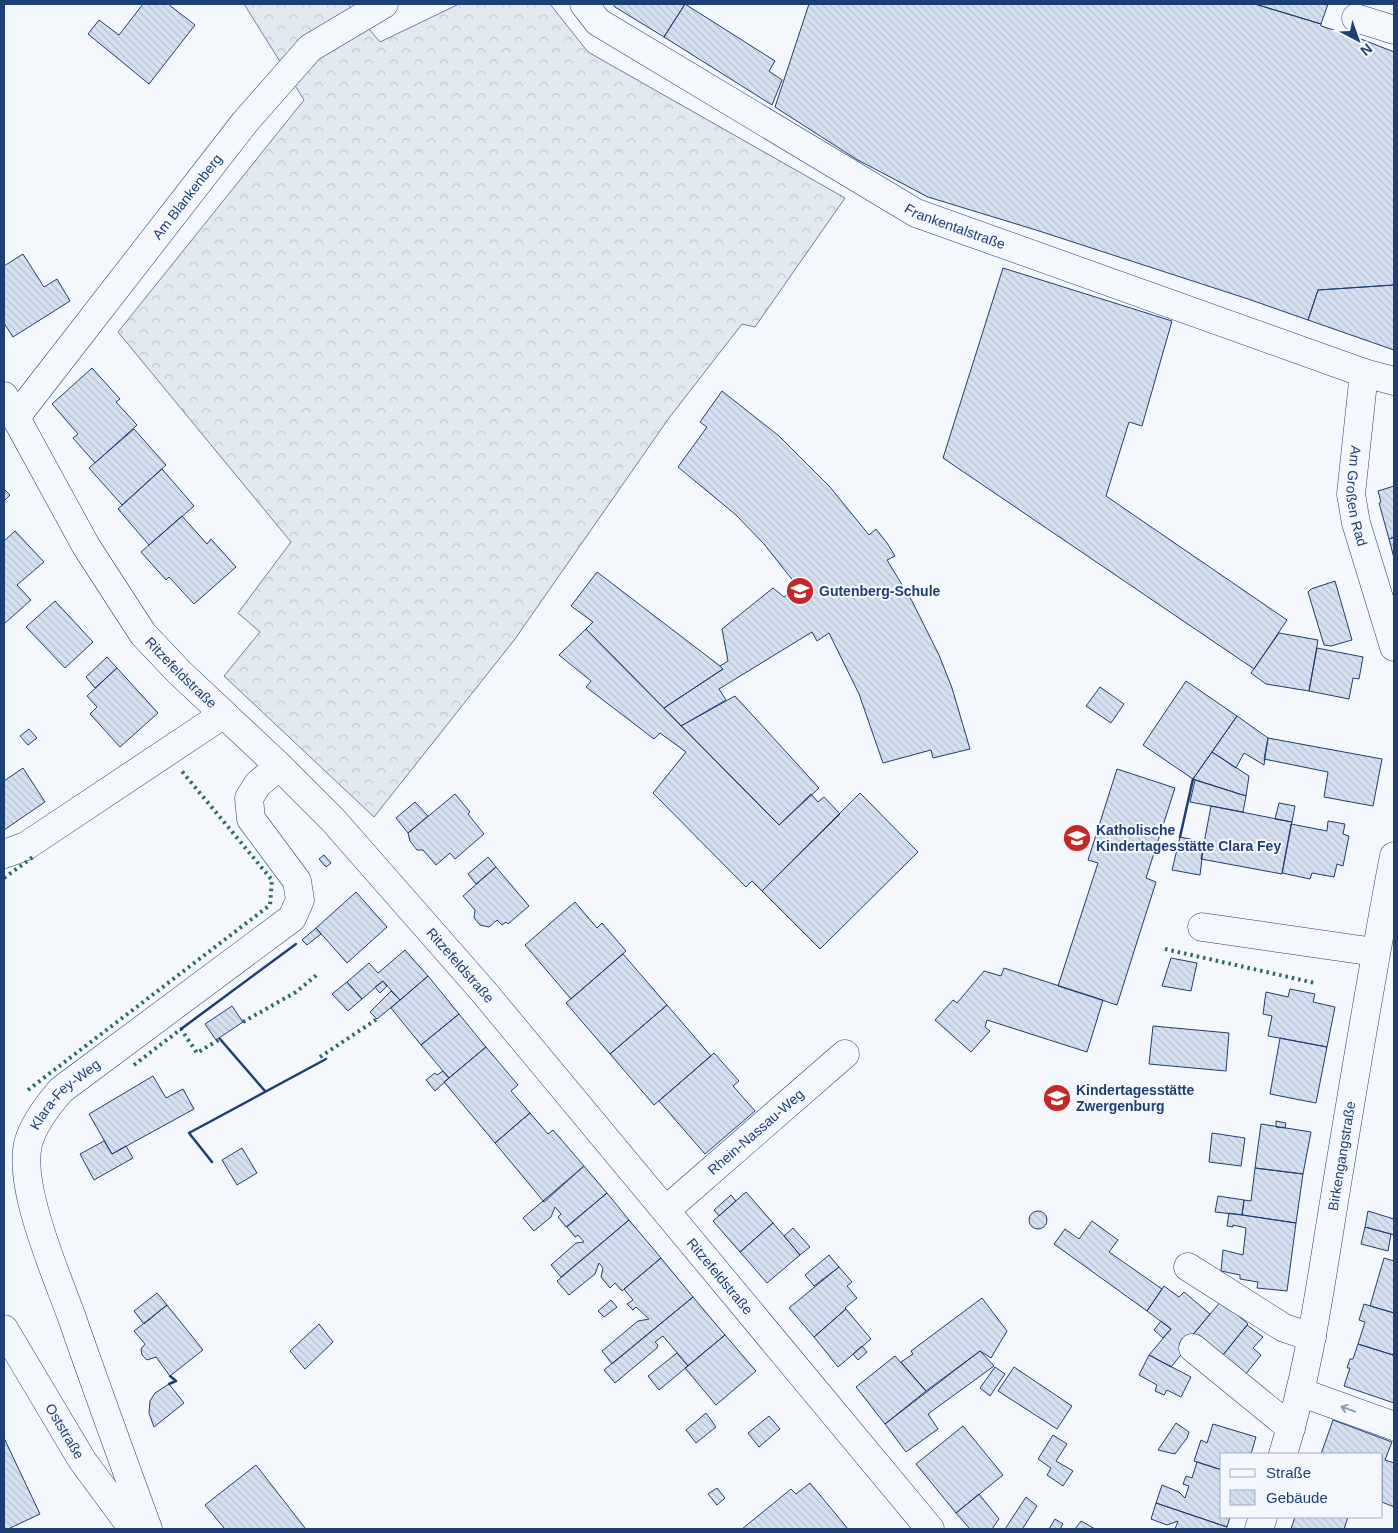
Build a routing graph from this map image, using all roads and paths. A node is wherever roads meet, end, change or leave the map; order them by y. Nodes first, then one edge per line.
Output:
1 (384, 4) edge
2 (584, 4) edge
3 (1356, 18) dead end
4 (1394, 30) edge
5 (1364, 373) junction
6 (1394, 381) edge
7 (10, 406) edge
8 (1394, 647) edge
9 (224, 714) junction
10 (279, 766) junction
11 (4, 854) edge
12 (1394, 856) edge
13 (1202, 927) dead end
14 (1375, 952) junction
15 (845, 1054) dead end
16 (666, 1210) junction
17 (1188, 1267) dead end
18 (4, 1329) edge
19 (1312, 1337) junction
20 (1193, 1348) dead end
21 (1300, 1392) junction
22 (1394, 1426) edge
23 (1291, 1428) junction
24 (1283, 1453) edge
25 (133, 1529) edge
26 (148, 1529) edge
27 (930, 1529) edge

1 - 7 street, Am Blankenberg
2 - 5 street, Frankentalstraße
3 - 4 street
5 - 6 street
5 - 8 street, Am Großen Rad
7 - 9 street, Ritzefeldstraße
9 - 10 street, Ritzefeldstraße
9 - 11 street
10 - 16 street, Ritzefeldstraße
10 - 26 street, Klara-Fey-Weg
12 - 14 street, Birkengangstraße
13 - 14 street
14 - 19 street, Birkengangstraße
15 - 16 street, Rhein-Nassau-Weg
16 - 27 street, Ritzefeldstraße
17 - 19 street
18 - 25 street, Oststraße
19 - 21 street, Birkengangstraße
20 - 23 street
22 -> 21 street
21 - 23 street, Birkengangstraße
23 - 24 street, Birkengangstraße

